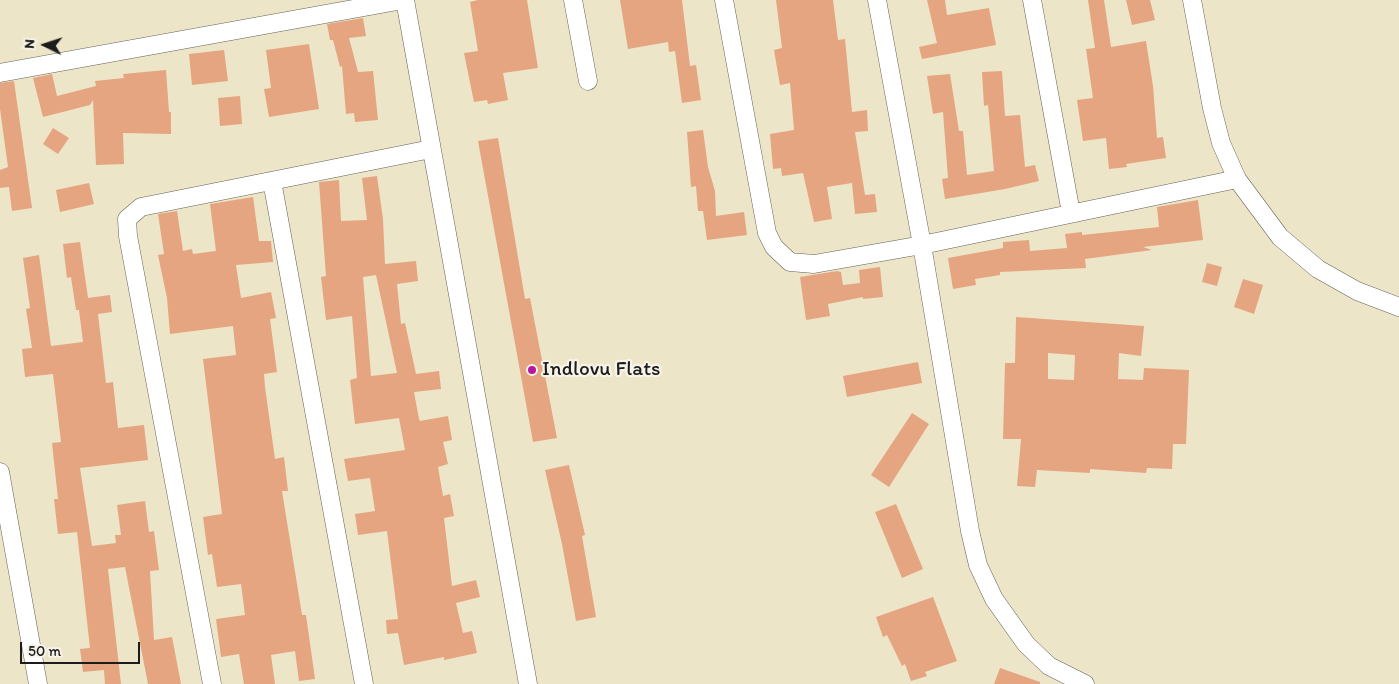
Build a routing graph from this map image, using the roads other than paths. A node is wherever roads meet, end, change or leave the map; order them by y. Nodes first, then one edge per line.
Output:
1 (404, 0) edge
2 (573, 0) edge
3 (724, 0) edge
4 (877, 0) edge
5 (1032, 0) edge
6 (1192, 0) edge
7 (0, 72) edge
8 (588, 81) dead end
9 (431, 149) junction
10 (1236, 179) junction
11 (272, 181) junction
12 (1072, 213) junction
13 (922, 245) junction
14 (1399, 307) edge
15 (0, 472) edge
16 (8, 558) edge
17 (38, 684) edge
18 (212, 684) edge
19 (364, 684) edge
20 (528, 684) edge
21 (1085, 684) edge

1 - 7 street
1 - 9 street
2 - 8 street
3 - 13 street
4 - 13 street
5 - 12 street
6 - 10 street
9 - 11 street
9 - 20 street
10 - 12 street
10 - 14 street
11 - 18 street
11 - 19 street
12 - 13 street
13 - 21 street
15 - 16 street
16 - 17 street

